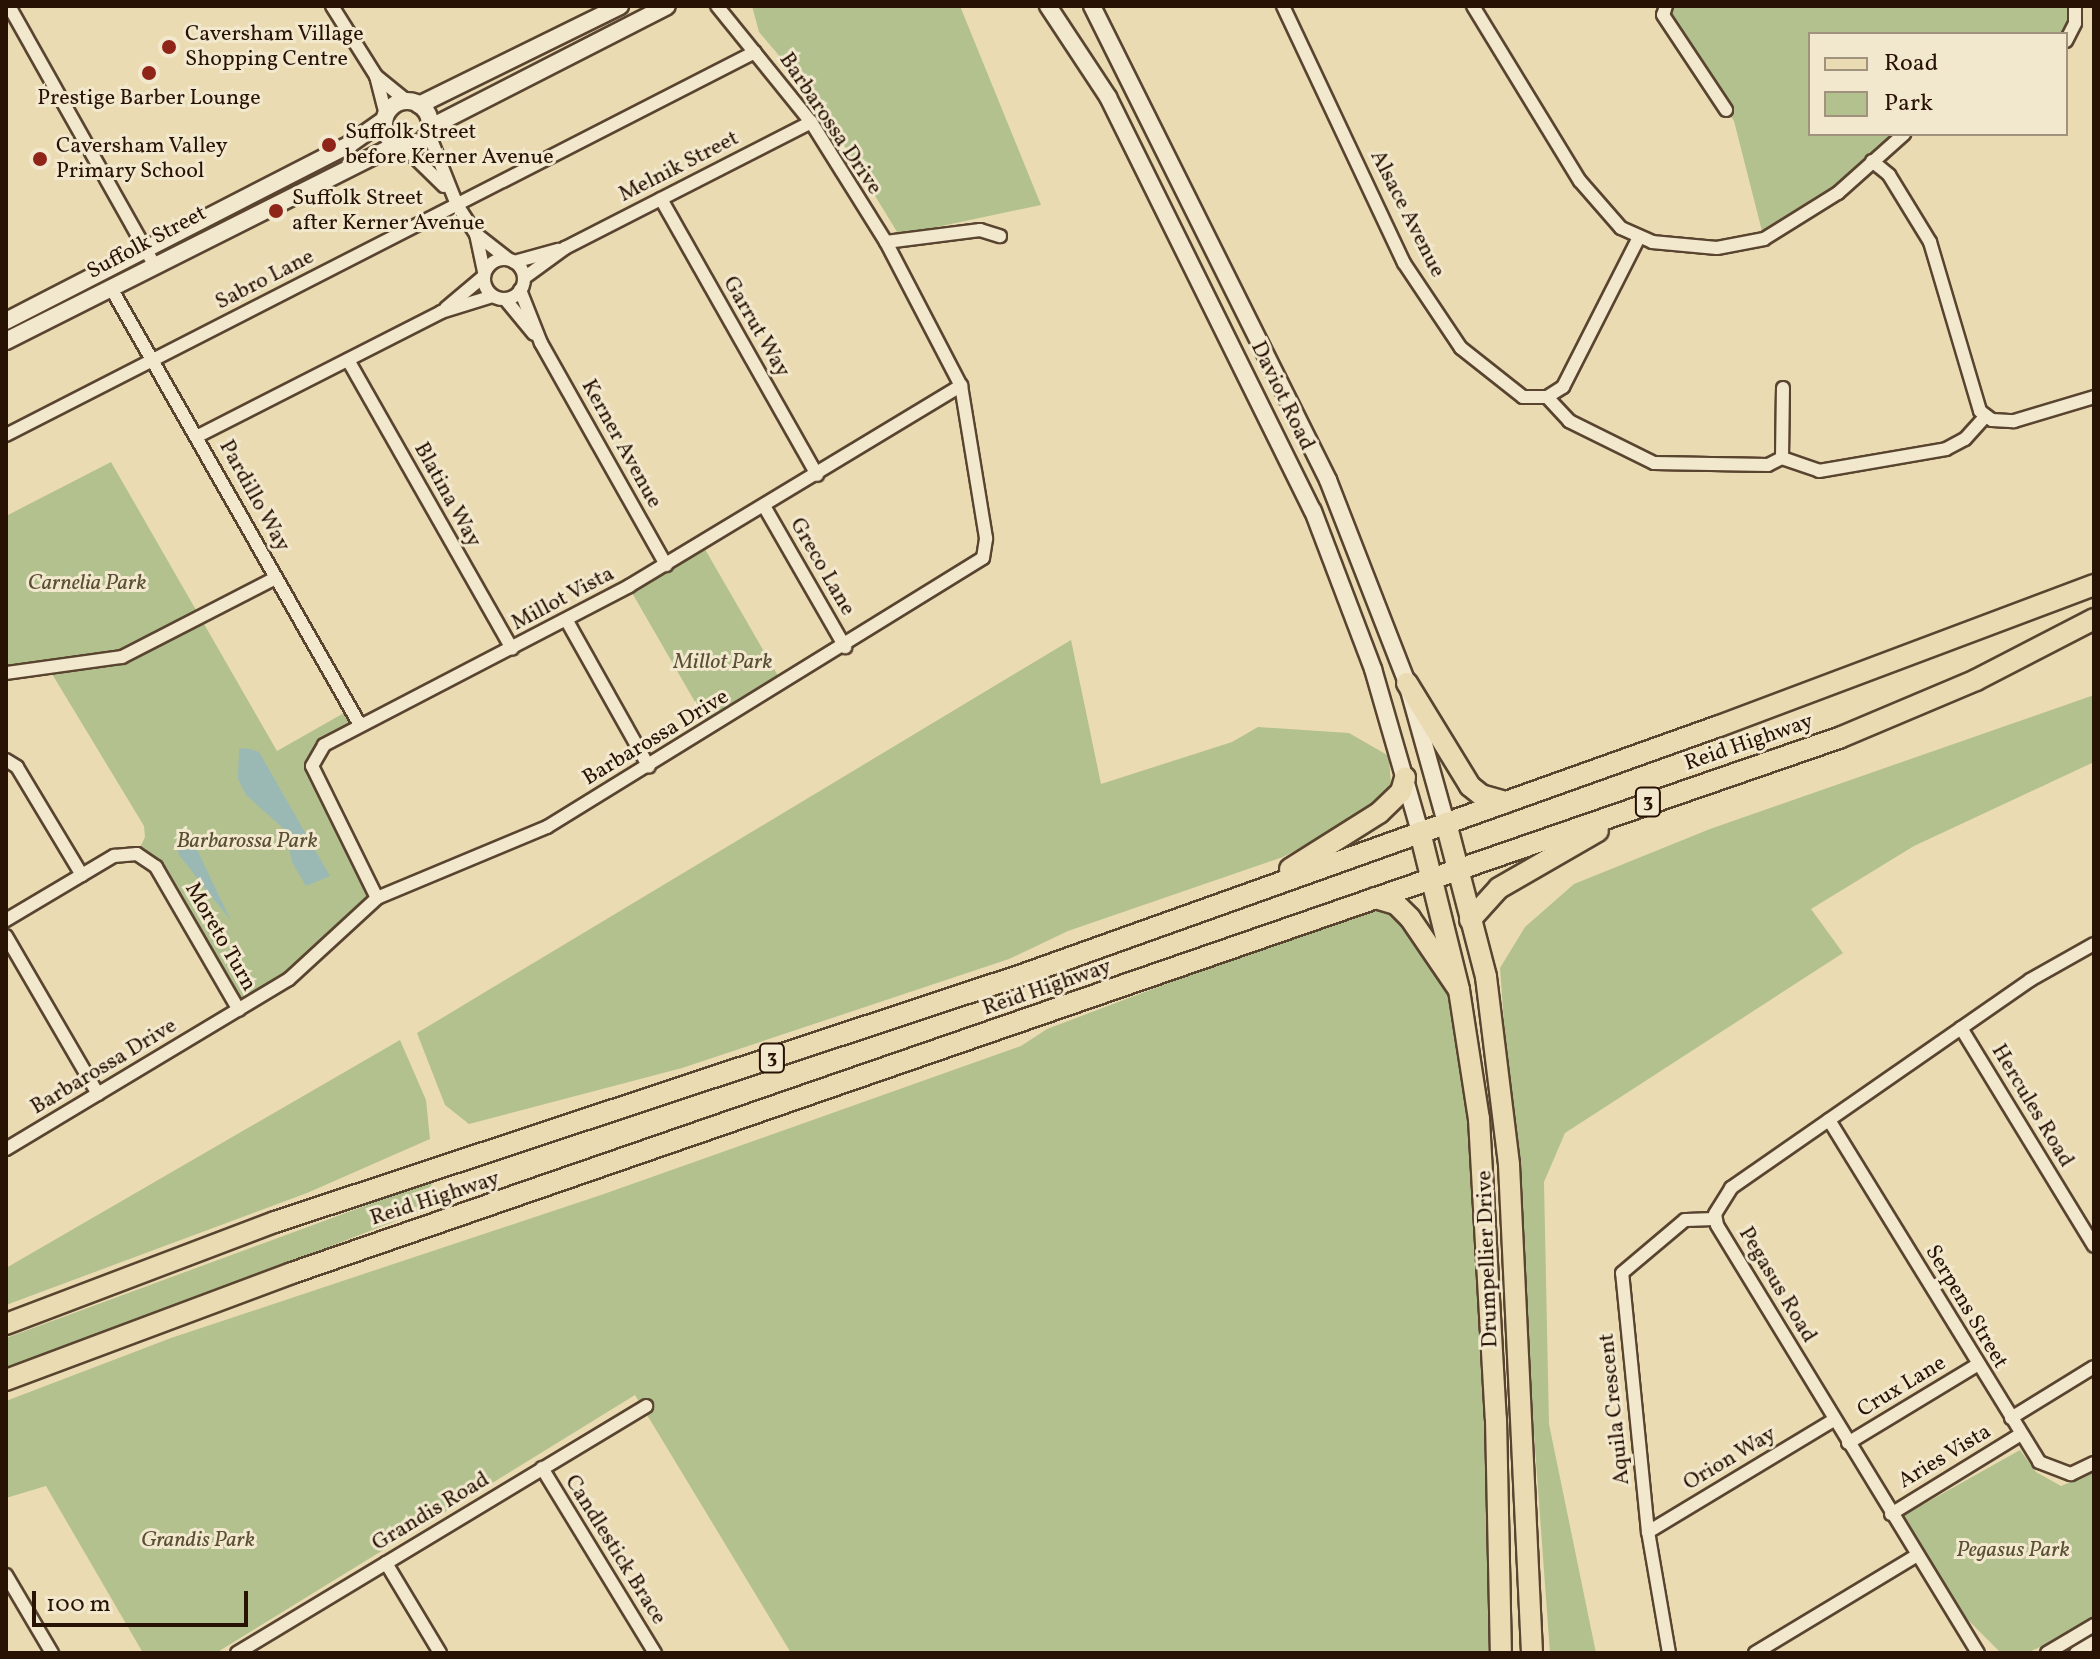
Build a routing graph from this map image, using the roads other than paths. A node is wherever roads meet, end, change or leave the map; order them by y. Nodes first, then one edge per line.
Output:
1 (9, 6) edge
2 (332, 6) edge
3 (620, 6) edge
4 (667, 6) edge
5 (717, 6) edge
6 (732, 6) edge
7 (1048, 6) edge
8 (1092, 6) edge
9 (1283, 6) edge
10 (1473, 6) edge
11 (1666, 6) edge
12 (2075, 6) edge
13 (742, 32) junction
14 (2068, 37) edge
15 (755, 52) junction
16 (376, 76) junction
17 (413, 103) junction
18 (1726, 110) dead end
19 (385, 117) junction
20 (811, 122) junction
21 (429, 130) junction
22 (1902, 136) edge
23 (400, 146) junction
24 (1872, 161) junction
25 (446, 188) junction
26 (661, 199) junction
27 (457, 205) junction
28 (476, 234) junction
29 (1000, 236) dead end
30 (1639, 237) junction
31 (886, 242) junction
32 (565, 248) junction
33 (149, 256) junction
34 (511, 260) junction
35 (484, 275) junction
36 (522, 284) junction
37 (111, 288) junction
38 (499, 297) junction
39 (441, 312) junction
40 (6, 321) edge
41 (6, 341) edge
42 (541, 343) junction
43 (152, 360) junction
44 (348, 360) junction
45 (961, 386) junction
46 (1783, 388) dead end
47 (1547, 397) junction
48 (2094, 397) edge
49 (1986, 416) junction
50 (6, 435) edge
51 (198, 436) junction
52 (1782, 458) junction
53 (817, 475) junction
54 (764, 506) junction
55 (666, 565) junction
56 (276, 578) junction
57 (2094, 585) edge
58 (2094, 619) edge
59 (567, 621) junction
60 (845, 647) junction
61 (512, 649) junction
62 (6, 673) edge
63 (1407, 683) junction
64 (360, 725) junction
65 (1839, 738) junction
66 (6, 760) edge
67 (649, 767) junction
68 (1405, 778) junction
69 (1506, 802) junction
70 (1446, 823) junction
71 (1420, 832) junction
72 (1457, 867) junction
73 (82, 875) junction
74 (1432, 876) junction
75 (1256, 890) junction
76 (377, 898) junction
77 (1375, 898) junction
78 (6, 920) edge
79 (1470, 920) junction
80 (6, 936) edge
81 (2093, 948) edge
82 (1459, 990) junction
83 (239, 1010) junction
84 (1961, 1028) junction
85 (98, 1094) junction
86 (1829, 1120) junction
87 (6, 1149) edge
88 (1715, 1219) junction
89 (2094, 1246) edge
90 (6, 1324) edge
91 (1977, 1365) junction
92 (2094, 1367) edge
93 (6, 1380) edge
94 (646, 1406) dead end
95 (2011, 1418) junction
96 (1834, 1420) junction
97 (2021, 1434) junction
98 (1848, 1443) junction
99 (2094, 1463) edge
100 (542, 1468) junction
101 (1891, 1514) junction
102 (1648, 1532) junction
103 (1916, 1556) junction
104 (386, 1563) junction
105 (6, 1575) edge
106 (2094, 1625) edge
107 (2094, 1642) edge
108 (52, 1653) edge
109 (237, 1653) edge
110 (440, 1653) edge
111 (655, 1653) edge
112 (1501, 1653) edge
113 (1532, 1653) edge
114 (1669, 1653) edge
115 (1755, 1653) edge
116 (1978, 1653) edge
117 (2047, 1653) edge
118 (2076, 1653) edge

1 - 33 street
2 - 16 street
3 - 17 street
4 - 21 street
5 - 13 street, Barbarossa Drive
6 - 13 street, Barbarossa Drive
7 - 68 street, Daviot Road
8 - 63 street, Daviot Road
9 - 47 street, Alsace Avenue
10 - 30 street
11 - 18 street
12 - 14 street
13 - 15 street, Barbarossa Drive
15 - 20 street, Barbarossa Drive
15 - 27 street, Sabro Lane
16 - 17 street
16 - 19 street
17 - 19 street
17 - 21 street
19 - 23 street
19 - 33 street, Suffolk Street
20 - 26 street, Melnik Street
20 - 31 street, Barbarossa Drive
21 - 23 street
21 - 25 street
22 - 24 street
23 - 25 street
23 - 33 street, Suffolk Street
24 - 30 street
24 - 49 street
25 - 27 street
26 - 32 street, Melnik Street
26 - 53 street, Garrut Way
27 - 28 street
27 - 43 street, Sabro Lane
28 - 34 street
28 - 35 street
29 - 31 street
30 - 47 street
31 - 45 street, Barbarossa Drive
32 - 34 street, Melnik Street
32 - 36 street, Melnik Street
33 - 37 street, Suffolk Street
33 - 40 street, Suffolk Street
34 - 35 street, Melnik Street
34 - 36 street, Kerner Avenue
35 - 38 street, Kerner Avenue
35 - 39 street
36 - 38 street, Melnik Street
36 - 42 street, Kerner Avenue
37 - 41 street, Suffolk Street
37 - 43 street, Pardillo Way
38 - 39 street
38 - 42 street, Kerner Avenue
39 - 44 street
42 - 55 street, Kerner Avenue
43 - 50 street, Sabro Lane
43 - 51 street, Pardillo Way
44 - 51 street
44 - 61 street, Blatina Way
45 - 53 street, Millot Vista
45 - 60 street, Barbarossa Drive
46 - 52 street
47 - 52 street
48 - 49 street
49 - 52 street
51 - 56 street, Pardillo Way
53 - 54 street, Millot Vista
54 - 55 street, Millot Vista
54 - 60 street, Greco Lane
55 - 59 street, Millot Vista
56 - 62 street
56 - 64 street, Pardillo Way
57 - 69 main road, Reid Highway / 3
58 - 65 main road, Reid Highway / 3
59 - 61 street, Millot Vista
59 - 67 street
60 - 67 street, Barbarossa Drive
61 - 64 street, Millot Vista
63 - 69 main road
63 - 70 street, Daviot Road
64 - 76 street, Millot Vista
65 - 72 main road, Reid Highway / 3
65 - 79 main road
66 - 73 street
67 - 76 street, Barbarossa Drive
68 - 71 street, Daviot Road
68 - 75 main road
69 - 70 main road, Reid Highway / 3
70 - 71 main road, Reid Highway / 3
70 - 72 main road, Drumpellier Drive
71 - 74 main road, Drumpellier Drive
71 - 75 main road, Reid Highway / 3
72 - 74 main road, Reid Highway / 3
72 - 79 main road, Drumpellier Drive
73 - 78 street, Moreto Turn
73 - 83 street, Moreto Turn
74 - 77 main road, Reid Highway / 3
74 - 82 main road, Drumpellier Drive
75 - 90 main road, Reid Highway / 3
76 - 83 street, Barbarossa Drive
77 - 82 main road
77 - 93 main road, Reid Highway / 3
79 - 113 main road, Drumpellier Drive
80 - 85 street
81 - 84 street, Pegasus Road
82 - 112 main road, Drumpellier Drive
83 - 85 street, Barbarossa Drive
84 - 86 street, Pegasus Road
84 - 89 street, Hercules Road
85 - 87 street, Barbarossa Drive
86 - 88 street, Pegasus Road
86 - 91 street, Serpens Street
88 - 96 street, Pegasus Road
88 - 102 street, Aquila Crescent
91 - 95 street, Serpens Street
91 - 98 street, Crux Lane
92 - 95 street
94 - 100 street, Grandis Road
95 - 97 street, Serpens Street
96 - 98 street, Pegasus Road
96 - 102 street, Orion Way
97 - 99 street, Serpens Street
97 - 101 street, Aries Vista
98 - 101 street, Pegasus Road
100 - 104 street, Grandis Road
100 - 111 street, Candlestick Brace
101 - 103 street, Pegasus Road
102 - 114 street, Aquila Crescent
103 - 115 street
103 - 116 street, Pegasus Road
104 - 109 street, Grandis Road
104 - 110 street
105 - 108 street
106 - 117 street
107 - 118 street

